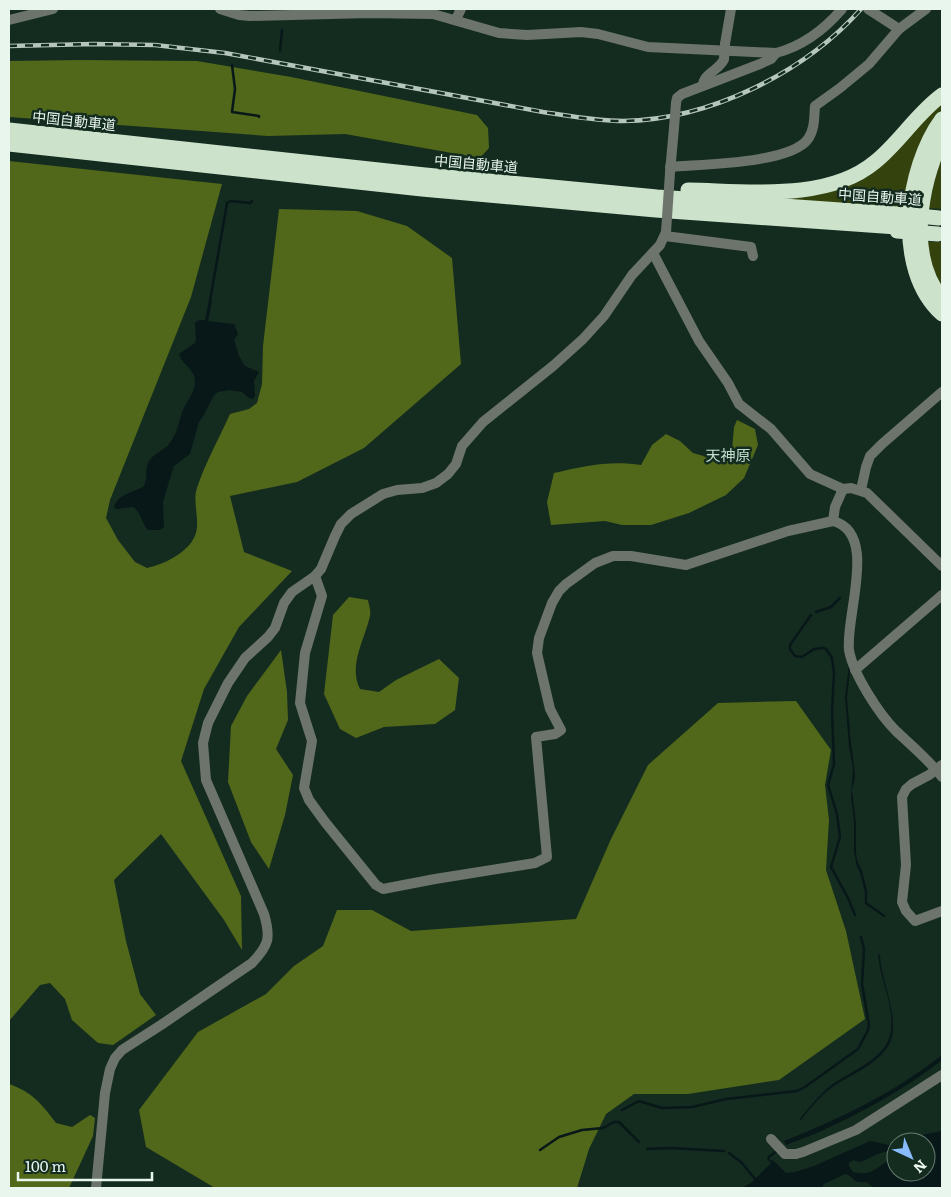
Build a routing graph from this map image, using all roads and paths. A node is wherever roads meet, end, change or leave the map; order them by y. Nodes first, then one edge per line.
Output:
1 (53, 9) edge
2 (220, 9) edge
3 (461, 9) edge
4 (732, 9) edge
5 (842, 9) edge
6 (868, 9) edge
7 (926, 9) edge
8 (9, 20) edge
9 (456, 20) junction
10 (899, 29) junction
11 (776, 53) junction
12 (703, 85) junction
13 (942, 95) edge
14 (942, 118) edge
15 (9, 130) edge
16 (942, 138) edge
17 (9, 144) edge
18 (670, 170) junction
19 (564, 188) junction
20 (897, 224) junction
21 (940, 227) edge
22 (665, 234) junction
23 (653, 254) junction
24 (752, 256) dead end
25 (942, 299) edge
26 (942, 314) edge
27 (942, 392) edge
28 (843, 488) junction
29 (861, 490) junction
30 (833, 521) junction
31 (942, 566) edge
32 (315, 576) junction
33 (942, 595) edge
34 (855, 670) junction
35 (940, 770) edge
36 (942, 911) edge
37 (942, 1075) edge
38 (771, 1139) dead end
39 (96, 1188) edge

1 - 8 street
2 - 9 street
3 - 9 street
4 - 12 street, bridge
5 - 11 street
6 - 10 street
7 - 10 street
9 - 11 street
10 - 18 street
11 - 12 street
12 - 18 street, bridge
13 - 19 highway
14 - 26 highway
15 - 19 highway, 中国自動車道
16 - 25 highway
17 - 20 highway, 中国自動車道
18 - 22 street, bridge
19 - 20 highway, 中国自動車道
20 - 21 highway, 中国自動車道
22 - 23 street
22 - 24 street
23 - 28 street
23 - 32 street
27 - 29 street
28 - 29 street
28 - 30 street
29 - 31 street
30 - 32 street
30 - 34 street
32 - 39 street
33 - 34 street
34 - 35 street
35 - 36 street
37 - 38 street

